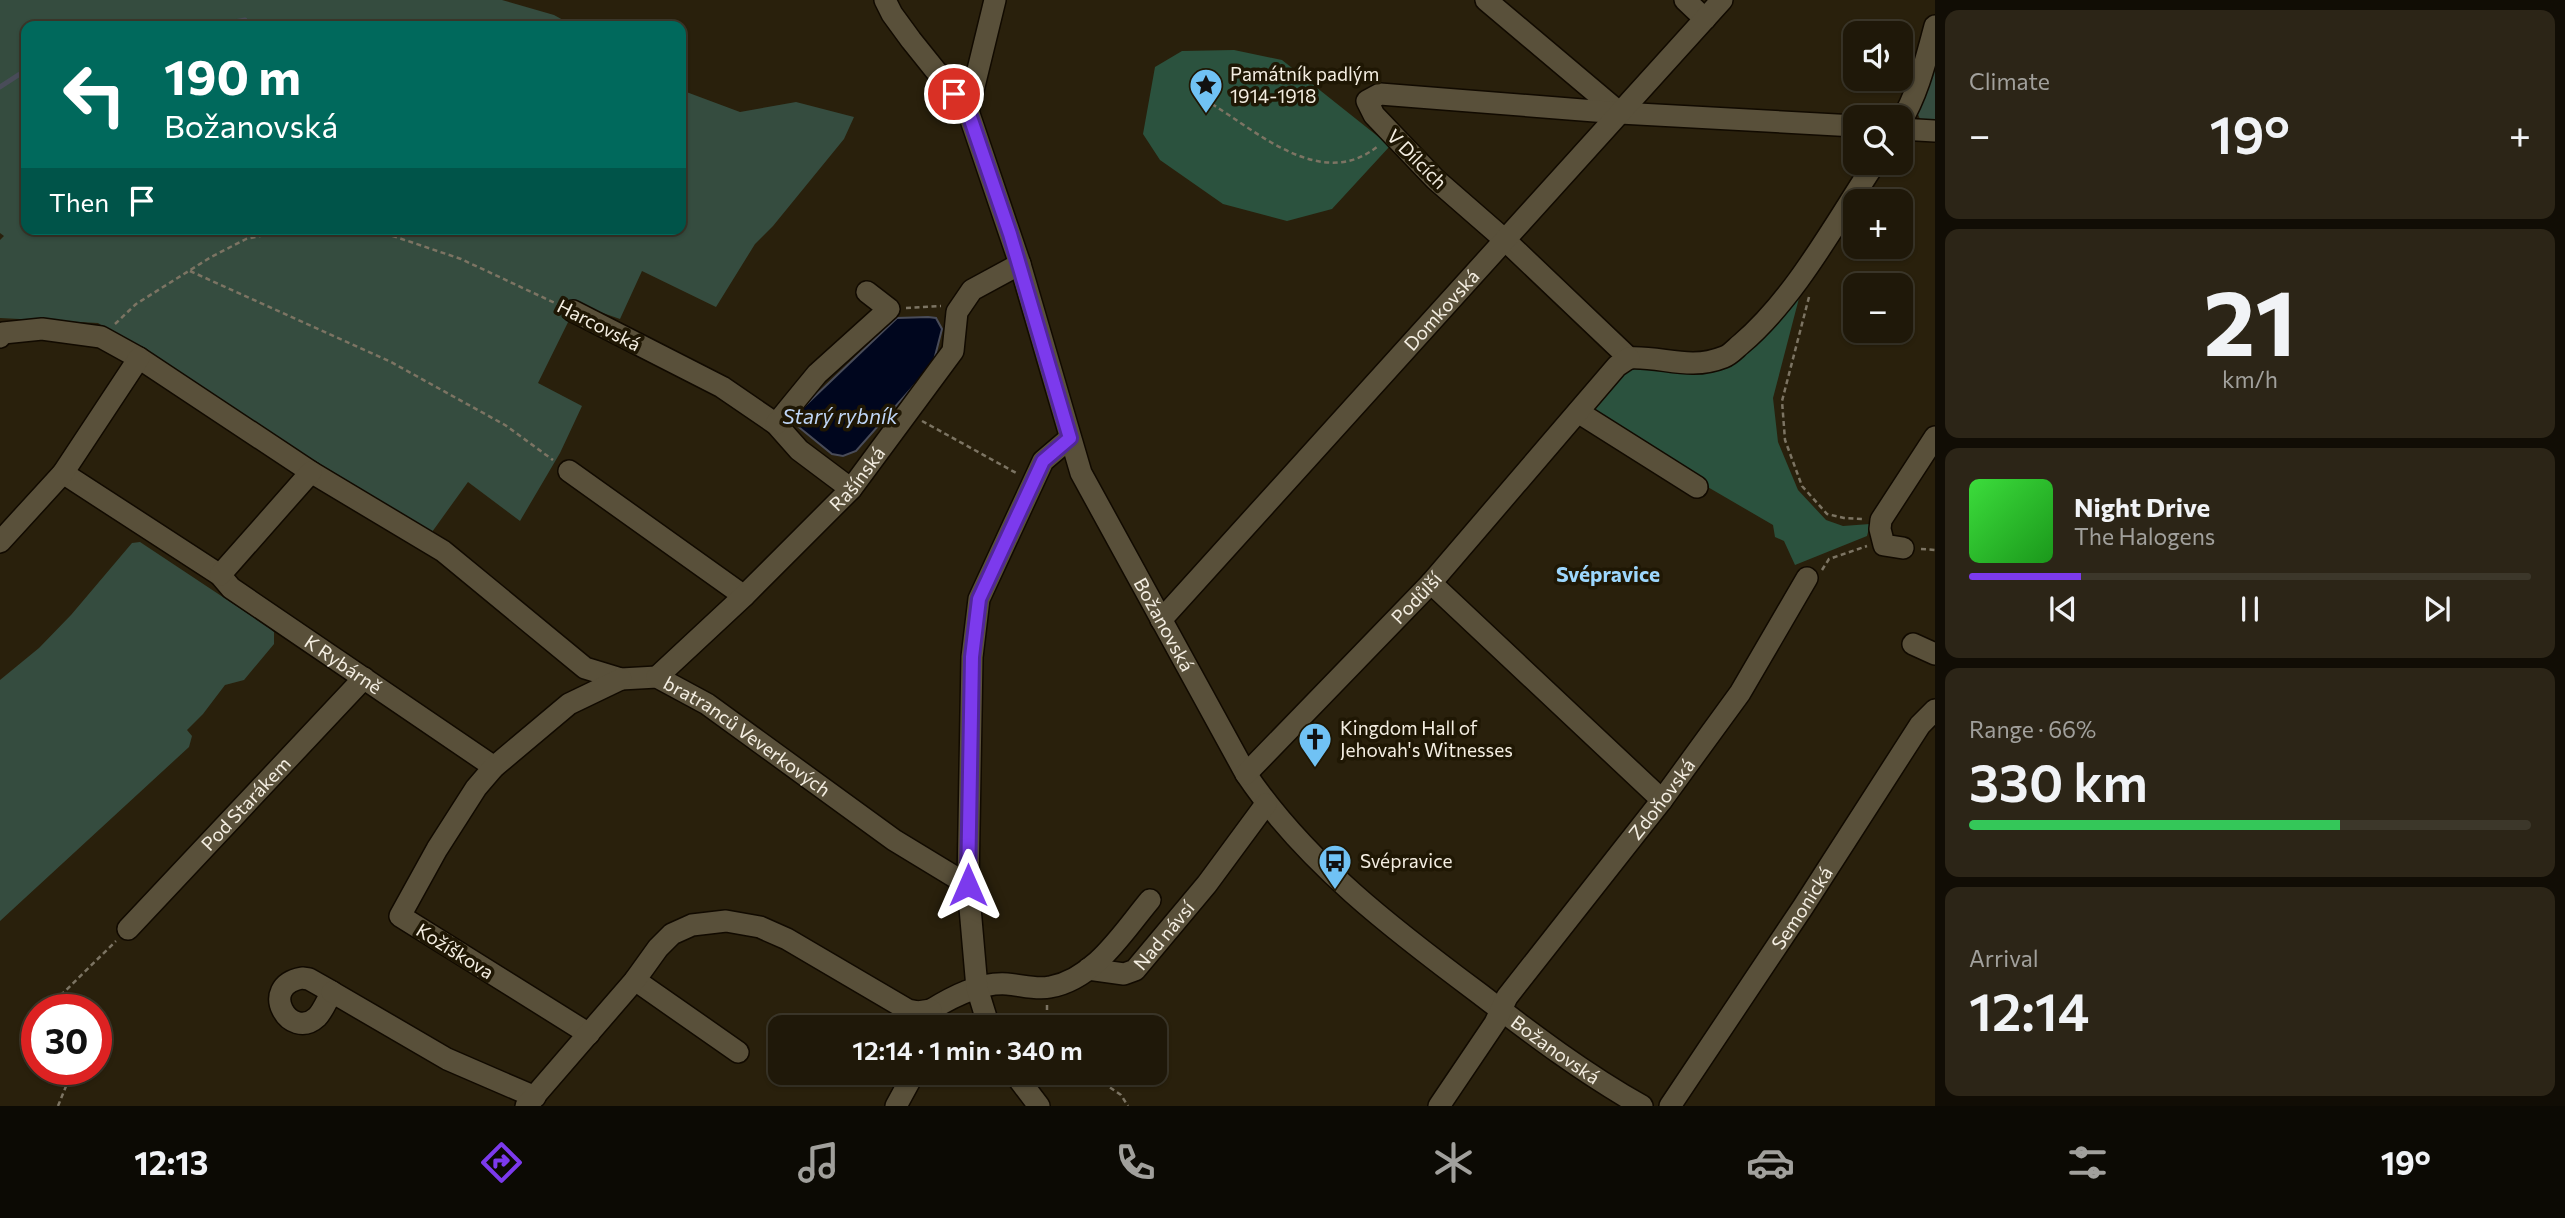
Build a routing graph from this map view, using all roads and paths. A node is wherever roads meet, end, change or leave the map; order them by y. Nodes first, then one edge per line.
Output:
1 (885, 0) edge
2 (995, 0) edge
3 (1486, 0) edge
4 (1685, 0) edge
5 (1723, 0) edge
6 (1705, 19) junction
7 (1935, 26) edge
8 (1212, 104) dead end
9 (1911, 105) edge
10 (968, 111) junction
11 (1620, 113) junction
12 (1843, 125) edge
13 (1913, 130) edge
14 (1935, 131) edge
15 (1392, 134) junction
16 (1867, 175) edge
17 (266, 235) edge
18 (382, 235) edge
19 (1505, 240) junction
20 (1811, 260) junction
21 (1020, 264) junction
22 (190, 271) junction
23 (867, 292) dead end
24 (889, 309) junction
25 (573, 311) joint
26 (957, 312) junction
27 (0, 337) edge
28 (101, 337) junction
29 (139, 358) junction
30 (1629, 358) junction
31 (907, 412) junction
32 (1578, 412) junction
33 (776, 424) junction
34 (1070, 438) junction
35 (1935, 438) edge
36 (569, 471) joint
37 (311, 472) junction
38 (63, 473) junction
39 (1033, 482) junction
40 (1698, 487) dead end
41 (851, 489) junction
42 (1881, 520) junction
43 (0, 542) edge
44 (1894, 547) joint
45 (1825, 565) dead end
46 (220, 575) junction
47 (1807, 578) dead end
48 (1432, 583) junction
49 (744, 596) junction
50 (1161, 620) junction
51 (1913, 644) dead end
52 (1935, 654) edge
53 (364, 677) junction
54 (657, 677) junction
55 (621, 678) junction
56 (1935, 710) edge
57 (494, 767) junction
58 (1246, 774) junction
59 (1662, 800) junction
60 (1266, 804) junction
61 (968, 885) junction
62 (1150, 900) dead end
63 (128, 929) joint
64 (1088, 970) junction
65 (635, 981) junction
66 (978, 988) junction
67 (332, 992) dead end
68 (62, 994) edge
69 (1501, 1010) junction
70 (923, 1015) edge
71 (934, 1015) edge
72 (986, 1015) edge
73 (589, 1034) junction
74 (738, 1052) dead end
75 (67, 1085) edge
76 (907, 1085) edge
77 (1023, 1085) edge
78 (1106, 1085) edge
79 (531, 1101) edge
80 (58, 1106) edge
81 (896, 1106) edge
82 (1039, 1106) edge
83 (1128, 1106) edge
84 (1439, 1106) edge
85 (1642, 1106) edge
86 (1670, 1106) edge

1 - 10 street, Božanovská
2 - 10 street
3 - 11 street
4 - 6 street
5 - 6 street, Domkovská
6 - 11 street, Domkovská
7 - 9 street
8 - 15 path
10 - 21 street, Božanovská
11 - 12 street
11 - 15 street, V Dílcích
11 - 19 street, Domkovská
13 - 14 street
15 - 19 street, V Dílcích
16 - 20 street
17 - 22 path
18 - 25 path, Harcovská
19 - 30 street, V Dílcích
19 - 50 street, Domkovská
20 - 30 street
20 - 42 path
21 - 26 street
21 - 34 street, Božanovská
22 - 28 path
22 - 36 path
23 - 24 street
24 - 26 path
24 - 33 street
25 - 33 street, Harcovská
26 - 31 street, Rašínská
27 - 28 street
28 - 29 street, bratranců Veverkových
29 - 37 street, bratranců Veverkových
29 - 38 street
30 - 32 street, Podůlší
31 - 39 path
31 - 41 street, Rašínská
32 - 40 street
32 - 48 street, Podůlší
33 - 41 street, Harcovská
34 - 39 street
34 - 50 street, Božanovská
35 - 42 street
36 - 49 street
37 - 46 street
37 - 55 street, bratranců Veverkových
38 - 43 street
38 - 46 street, K Rybárně
39 - 61 street
41 - 49 street, Rašínská
42 - 44 street
44 - 45 path
46 - 53 street, K Rybárně
47 - 59 street, Zdoňovská
48 - 58 street, Podůlší
48 - 59 street
49 - 54 street, Rašínská
50 - 58 street, Božanovská
51 - 52 street
53 - 57 street, K Rybárně
53 - 63 street, Pod Starákem
54 - 55 street, bratranců Veverkových
54 - 61 street, bratranců Veverkových
55 - 57 street
56 - 86 street, Semonická
57 - 73 street, Kožíškova
58 - 60 street, Božanovská
59 - 69 street, Zdoňovská
60 - 64 street, Nad návsí
60 - 69 street, Božanovská
61 - 66 street
62 - 64 street
63 - 68 path
64 - 66 street
65 - 70 street
65 - 73 street
65 - 74 street
66 - 71 street
66 - 72 street
67 - 79 street
69 - 84 street, Zdoňovská
69 - 85 street, Božanovská
73 - 79 street
75 - 80 path
76 - 81 street
77 - 82 street
78 - 83 path

